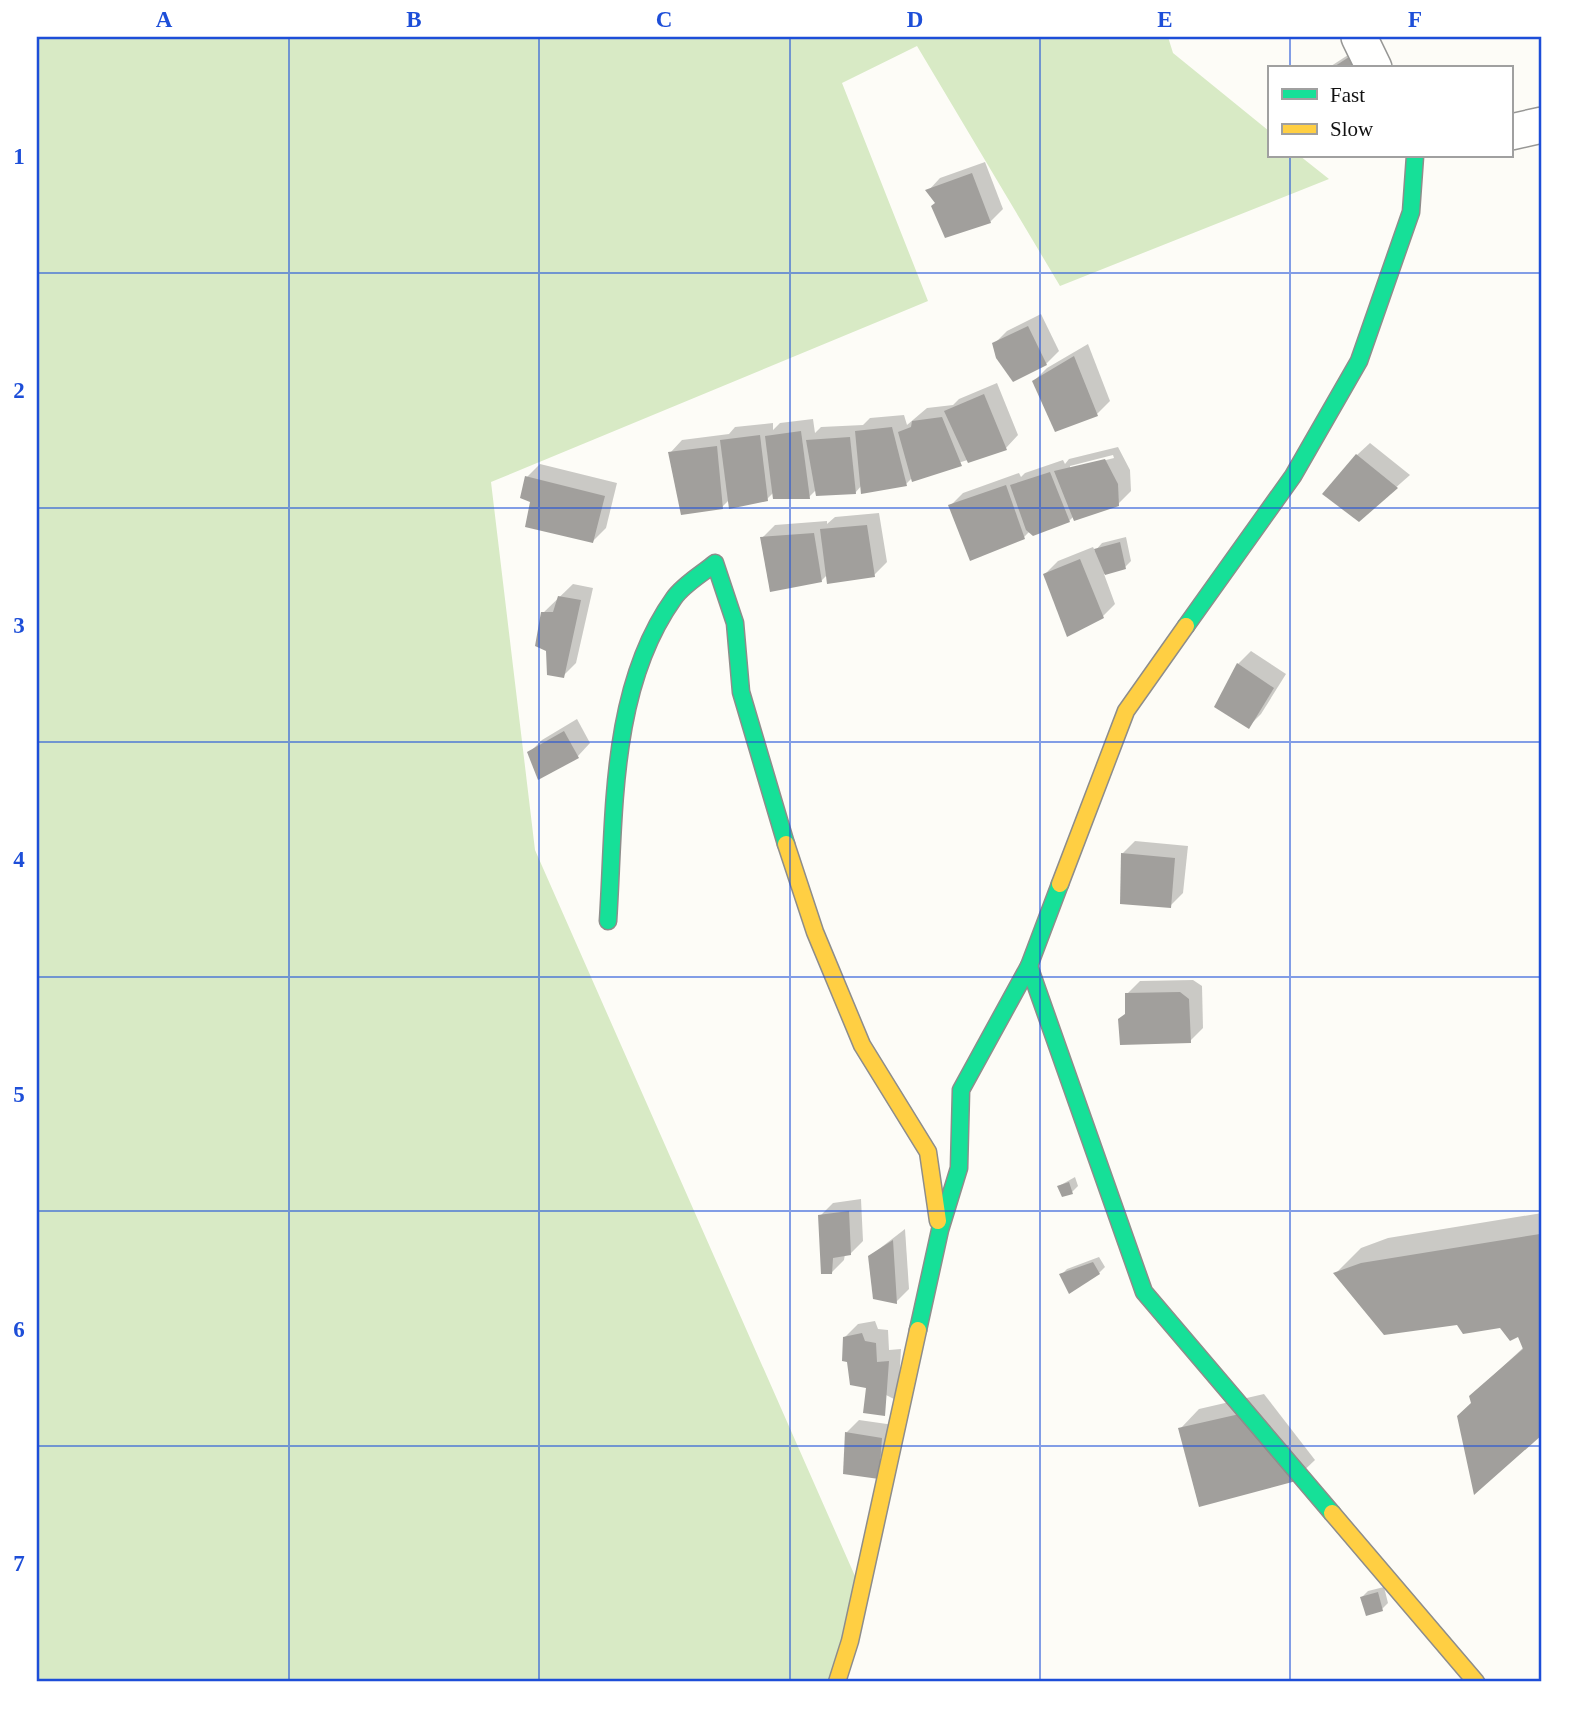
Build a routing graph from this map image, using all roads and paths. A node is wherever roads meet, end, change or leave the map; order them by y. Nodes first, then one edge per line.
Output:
1 (1359, 37) edge
2 (1373, 66) edge
3 (1542, 125) edge
4 (1512, 132) edge
5 (1415, 158) edge
6 (608, 921) dead end
7 (1029, 966) junction
8 (940, 1230) junction
9 (837, 1682) edge
10 (1476, 1682) edge

1 - 2 street
3 - 4 street
5 - 7 street
6 - 8 street
7 - 8 street
7 - 10 street
8 - 9 street

